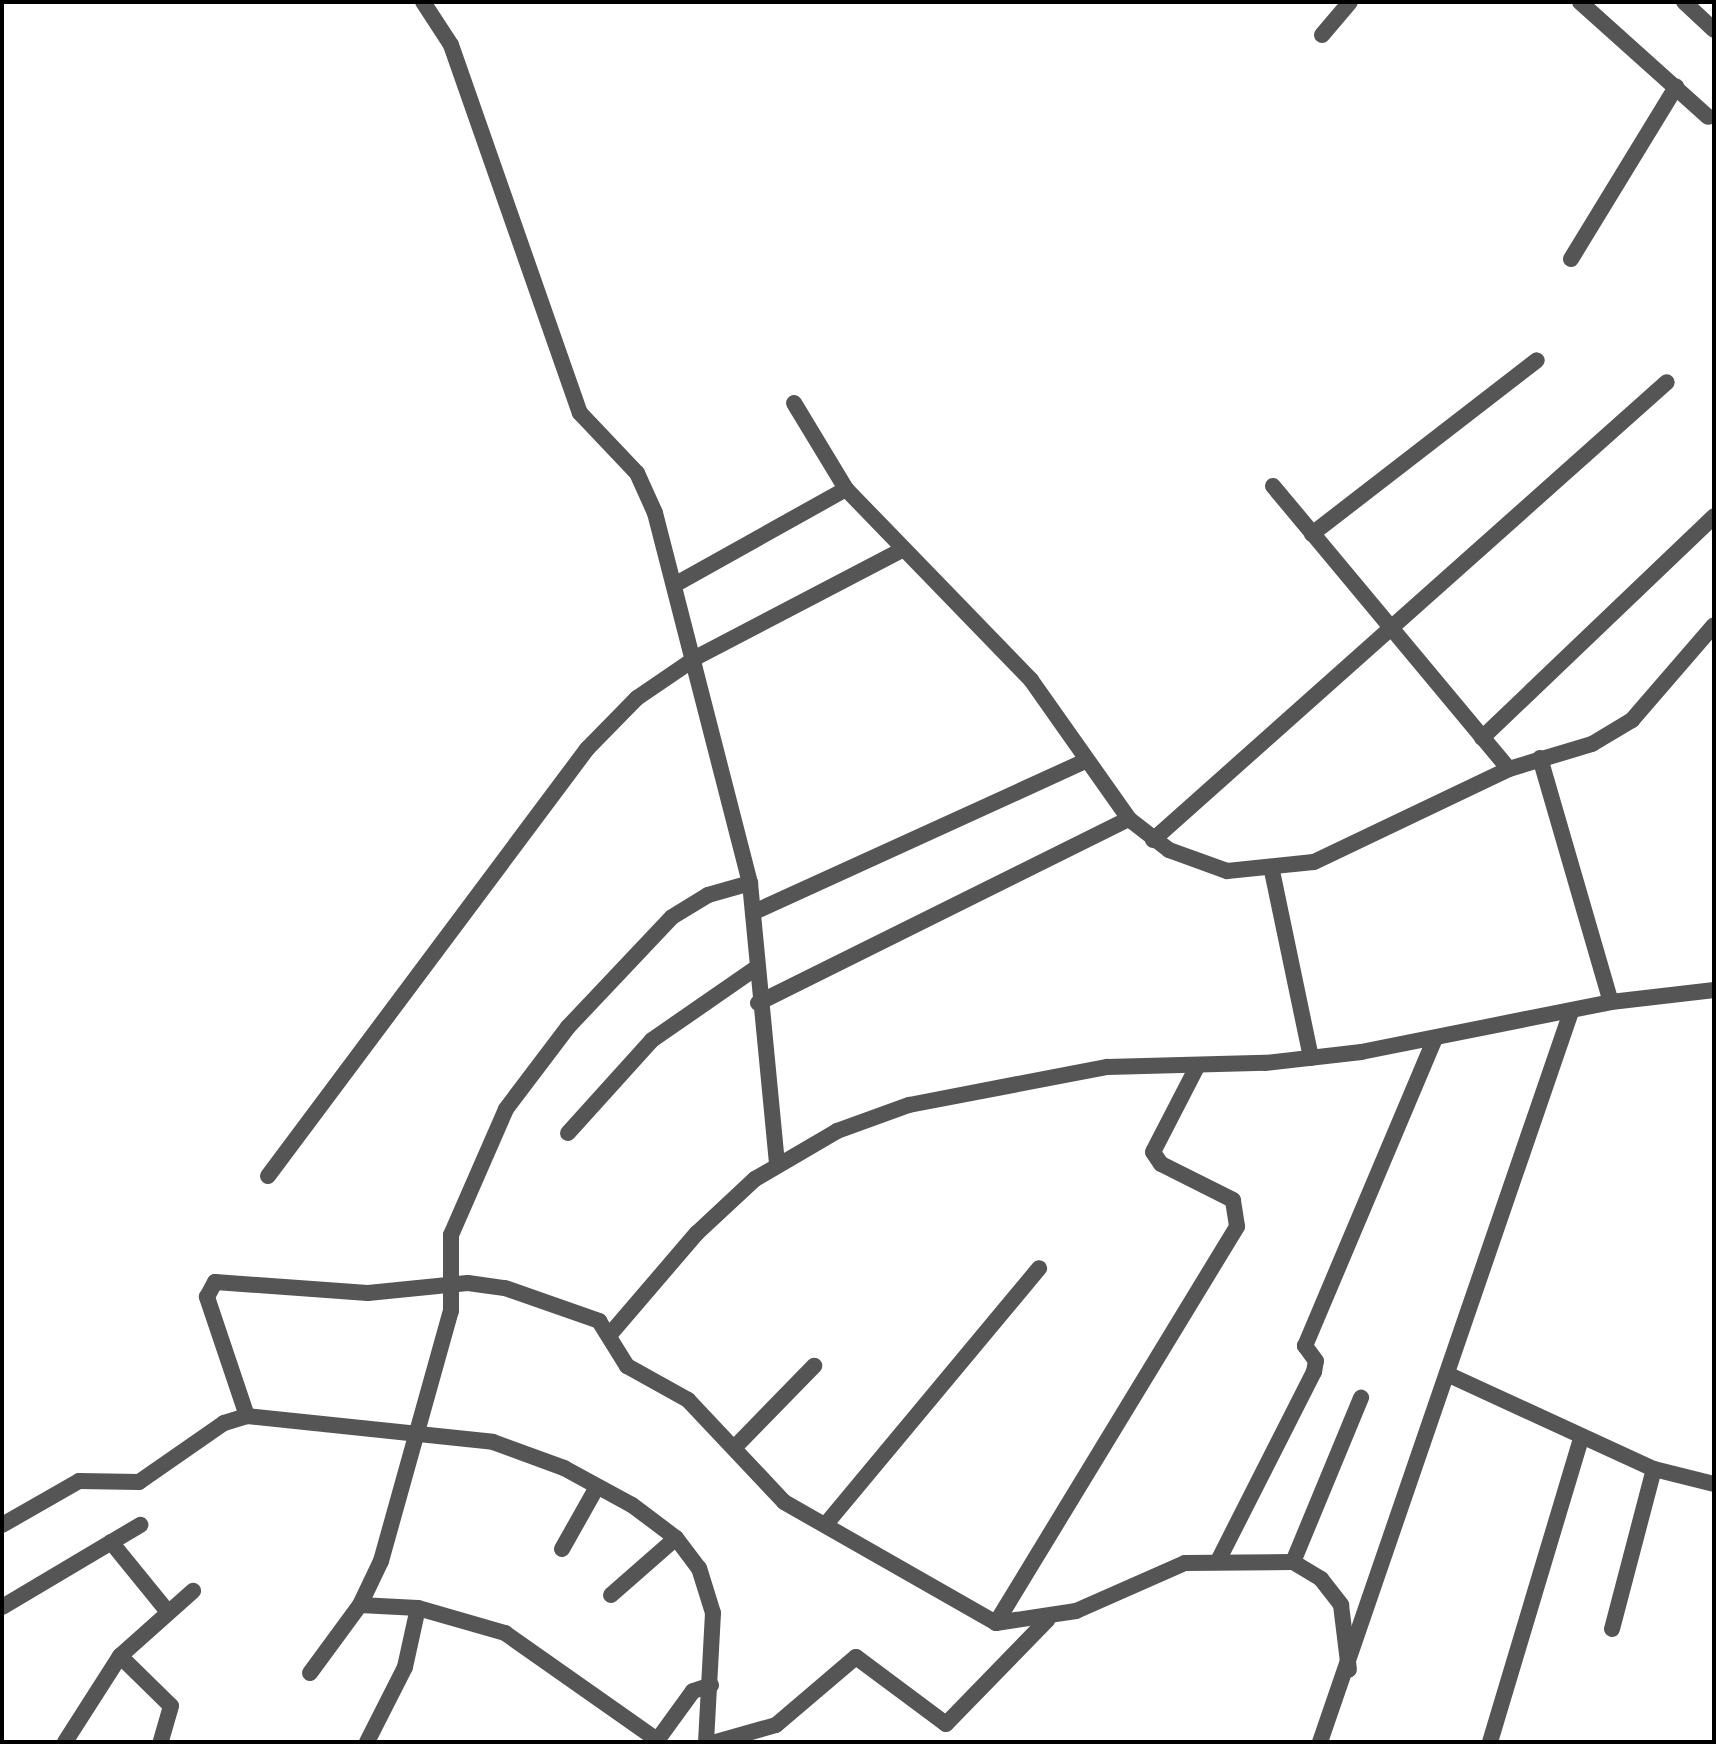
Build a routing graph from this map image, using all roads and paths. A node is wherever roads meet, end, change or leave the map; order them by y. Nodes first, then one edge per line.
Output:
1 (1350, 2) edge
2 (1580, 2) edge
3 (1684, 2) edge
4 (432, 6) edge
5 (1714, 30) edge
6 (1322, 35) dead end
7 (1676, 87) junction
8 (1708, 117) dead end
9 (1571, 259) dead end
10 (1537, 360) dead end
11 (1667, 382) dead end
12 (794, 403) dead end
13 (1273, 486) dead end
14 (846, 489) junction
15 (1714, 516) edge
16 (1312, 534) junction
17 (904, 549) junction
18 (676, 584) junction
19 (1714, 625) edge
20 (1389, 629) junction
21 (697, 657) junction
22 (1482, 738) junction
23 (1540, 758) junction
24 (1085, 761) junction
25 (1509, 769) junction
26 (1129, 819) junction
27 (1153, 840) junction
28 (1272, 871) junction
29 (750, 883) junction
30 (754, 912) junction
31 (756, 968) junction
32 (1714, 990) edge
33 (1611, 1002) junction
34 (758, 1003) junction
35 (1571, 1012) junction
36 (1435, 1038) junction
37 (1311, 1058) junction
38 (1198, 1065) junction
39 (568, 1133) dead end
40 (777, 1163) junction
41 (268, 1176) dead end
42 (1039, 1268) dead end
43 (452, 1290) junction
44 (612, 1332) junction
45 (814, 1366) dead end
46 (1447, 1374) junction
47 (1361, 1398) dead end
48 (247, 1416) junction
49 (418, 1434) junction
50 (1581, 1438) junction
51 (734, 1448) junction
52 (1654, 1469) junction
53 (1714, 1484) edge
54 (597, 1487) junction
55 (826, 1524) junction
56 (2, 1525) edge
57 (140, 1525) dead end
58 (676, 1538) junction
59 (111, 1542) junction
60 (562, 1549) dead end
61 (1219, 1559) junction
62 (1293, 1562) junction
63 (193, 1591) dead end
64 (611, 1595) dead end
65 (360, 1605) junction
66 (2, 1607) edge
67 (418, 1608) junction
68 (167, 1611) junction
69 (1049, 1618) junction
70 (996, 1623) junction
71 (1612, 1629) dead end
72 (120, 1656) junction
73 (1349, 1670) junction
74 (310, 1673) dead end
75 (711, 1685) junction
76 (656, 1741) edge
77 (65, 1742) edge
78 (161, 1742) edge
79 (367, 1742) edge
80 (706, 1742) edge
81 (716, 1742) edge
82 (1320, 1742) edge
83 (1490, 1742) edge

1 - 6 street
2 - 7 street
3 - 5 street
4 - 18 street
7 - 8 street
7 - 9 street
10 - 16 street
11 - 20 street
12 - 14 street
13 - 16 street
14 - 17 street
14 - 18 street
15 - 22 street
16 - 20 street
17 - 21 street
17 - 24 street
18 - 21 street
19 - 23 street
20 - 22 street
20 - 27 street
21 - 29 street
21 - 41 street
22 - 25 street
23 - 25 street
23 - 33 street
24 - 26 street
24 - 30 street
25 - 28 street
26 - 27 street
26 - 34 street
27 - 28 street
28 - 37 street
29 - 30 street
29 - 43 street
30 - 31 street
31 - 34 street
31 - 39 street
32 - 33 street
33 - 35 street
34 - 40 street
35 - 36 street
35 - 46 street
36 - 37 street
36 - 61 street
37 - 38 street
38 - 40 street
38 - 70 street
40 - 44 street
42 - 55 street
43 - 44 street
43 - 48 street
43 - 49 street
44 - 51 street
45 - 51 street
46 - 50 street
46 - 73 street
47 - 62 street
48 - 49 street
48 - 56 street
49 - 54 street
49 - 65 street
50 - 52 street
50 - 83 street
51 - 55 street
52 - 53 street
52 - 71 street
54 - 58 street
54 - 60 street
55 - 70 street
57 - 59 street
58 - 64 street
58 - 75 street
59 - 66 street
59 - 68 street
61 - 62 street
61 - 69 street
62 - 73 street
63 - 68 street
65 - 67 street
65 - 74 street
67 - 76 street
67 - 79 street
68 - 72 street
69 - 70 street
69 - 81 street
72 - 77 street
72 - 78 street
73 - 82 street
75 - 76 street
75 - 80 street

